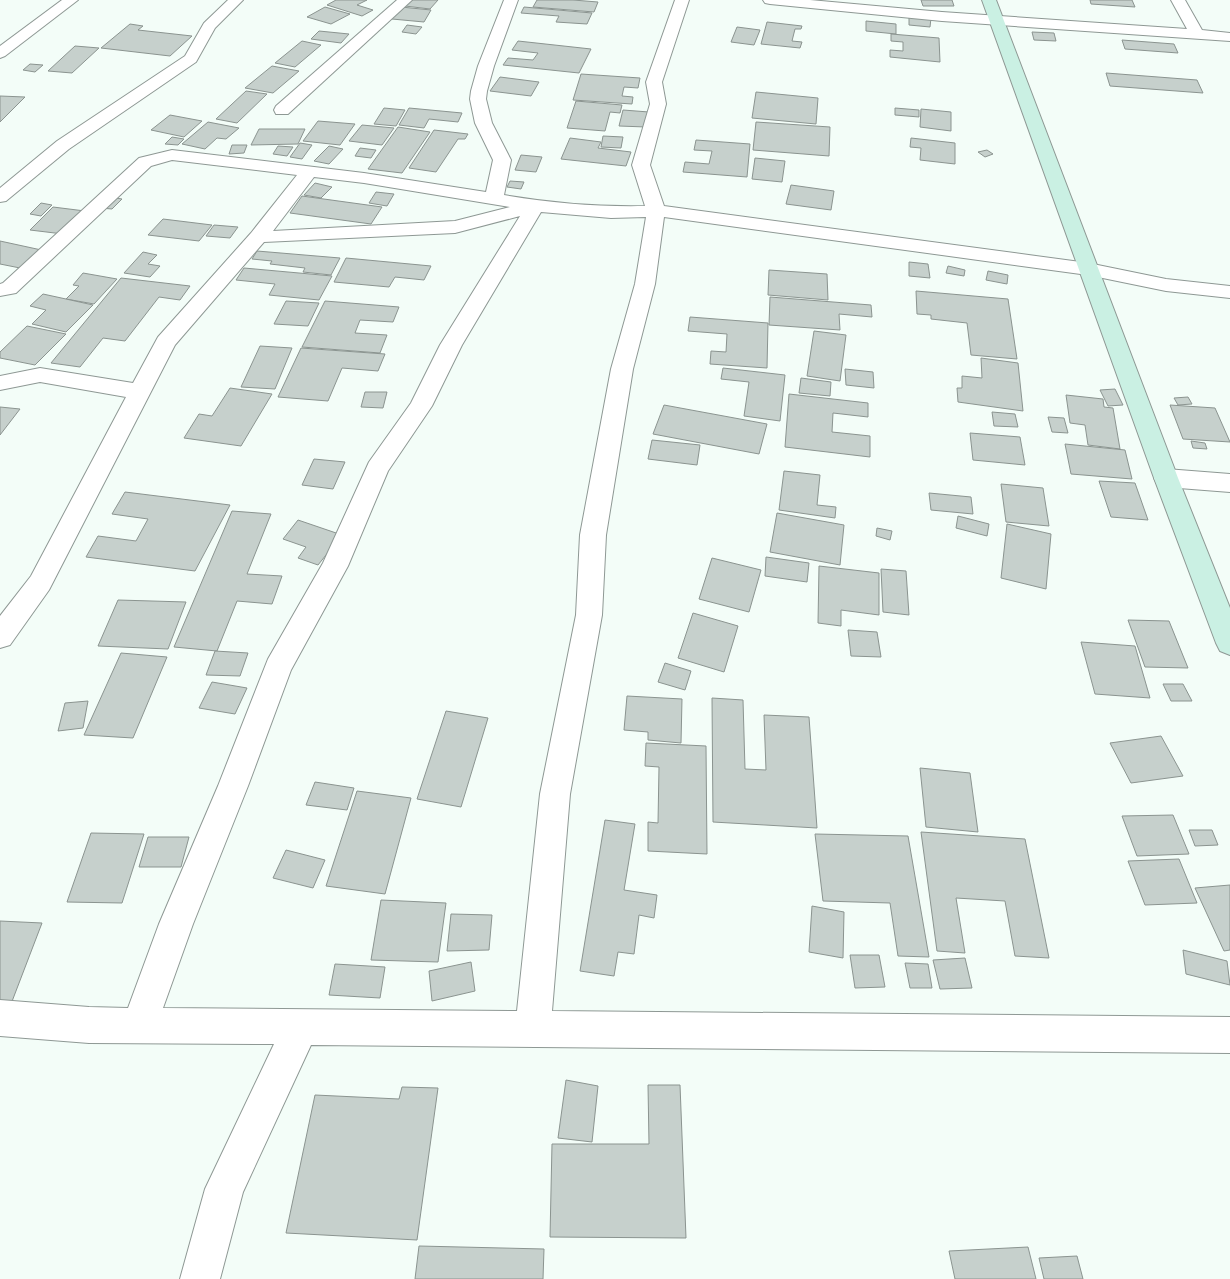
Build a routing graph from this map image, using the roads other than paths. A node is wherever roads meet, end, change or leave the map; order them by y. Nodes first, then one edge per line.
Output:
1 (71, 0) edge
2 (236, 0) edge
3 (405, 0) edge
4 (511, 0) edge
5 (682, 0) edge
6 (770, 0) edge
7 (989, 0) edge
8 (1178, 0) edge
9 (995, 21) junction
10 (1197, 34) junction
11 (1230, 36) edge
12 (0, 53) edge
13 (282, 110) dead end
14 (310, 171) junction
15 (0, 197) edge
16 (494, 198) junction
17 (535, 206) junction
18 (656, 210) junction
19 (258, 237) junction
20 (1088, 269) junction
21 (0, 290) edge
22 (1230, 292) edge
23 (0, 383) edge
24 (140, 392) junction
25 (1166, 478) junction
26 (1230, 483) edge
27 (0, 637) edge
28 (1230, 643) edge
29 (0, 1018) edge
30 (139, 1025) junction
31 (301, 1027) junction
32 (533, 1029) junction
33 (1230, 1035) edge
34 (200, 1279) edge

1 - 12 street
2 - 15 street
3 - 13 street
4 - 16 street
5 - 18 street
6 - 9 street
7 - 9 street
8 - 10 street
9 - 10 street
9 - 20 street
10 - 11 street
14 - 16 street
14 - 19 street
14 - 21 street
16 - 17 street
17 - 18 street
17 - 19 street
17 - 30 street
18 - 20 street
18 - 32 street
19 - 24 street
20 - 22 street
20 - 25 street
23 - 24 street
24 - 27 street
25 - 26 street
25 - 28 street
29 - 30 street
30 - 31 street
31 - 32 street
31 - 34 street
32 - 33 street

